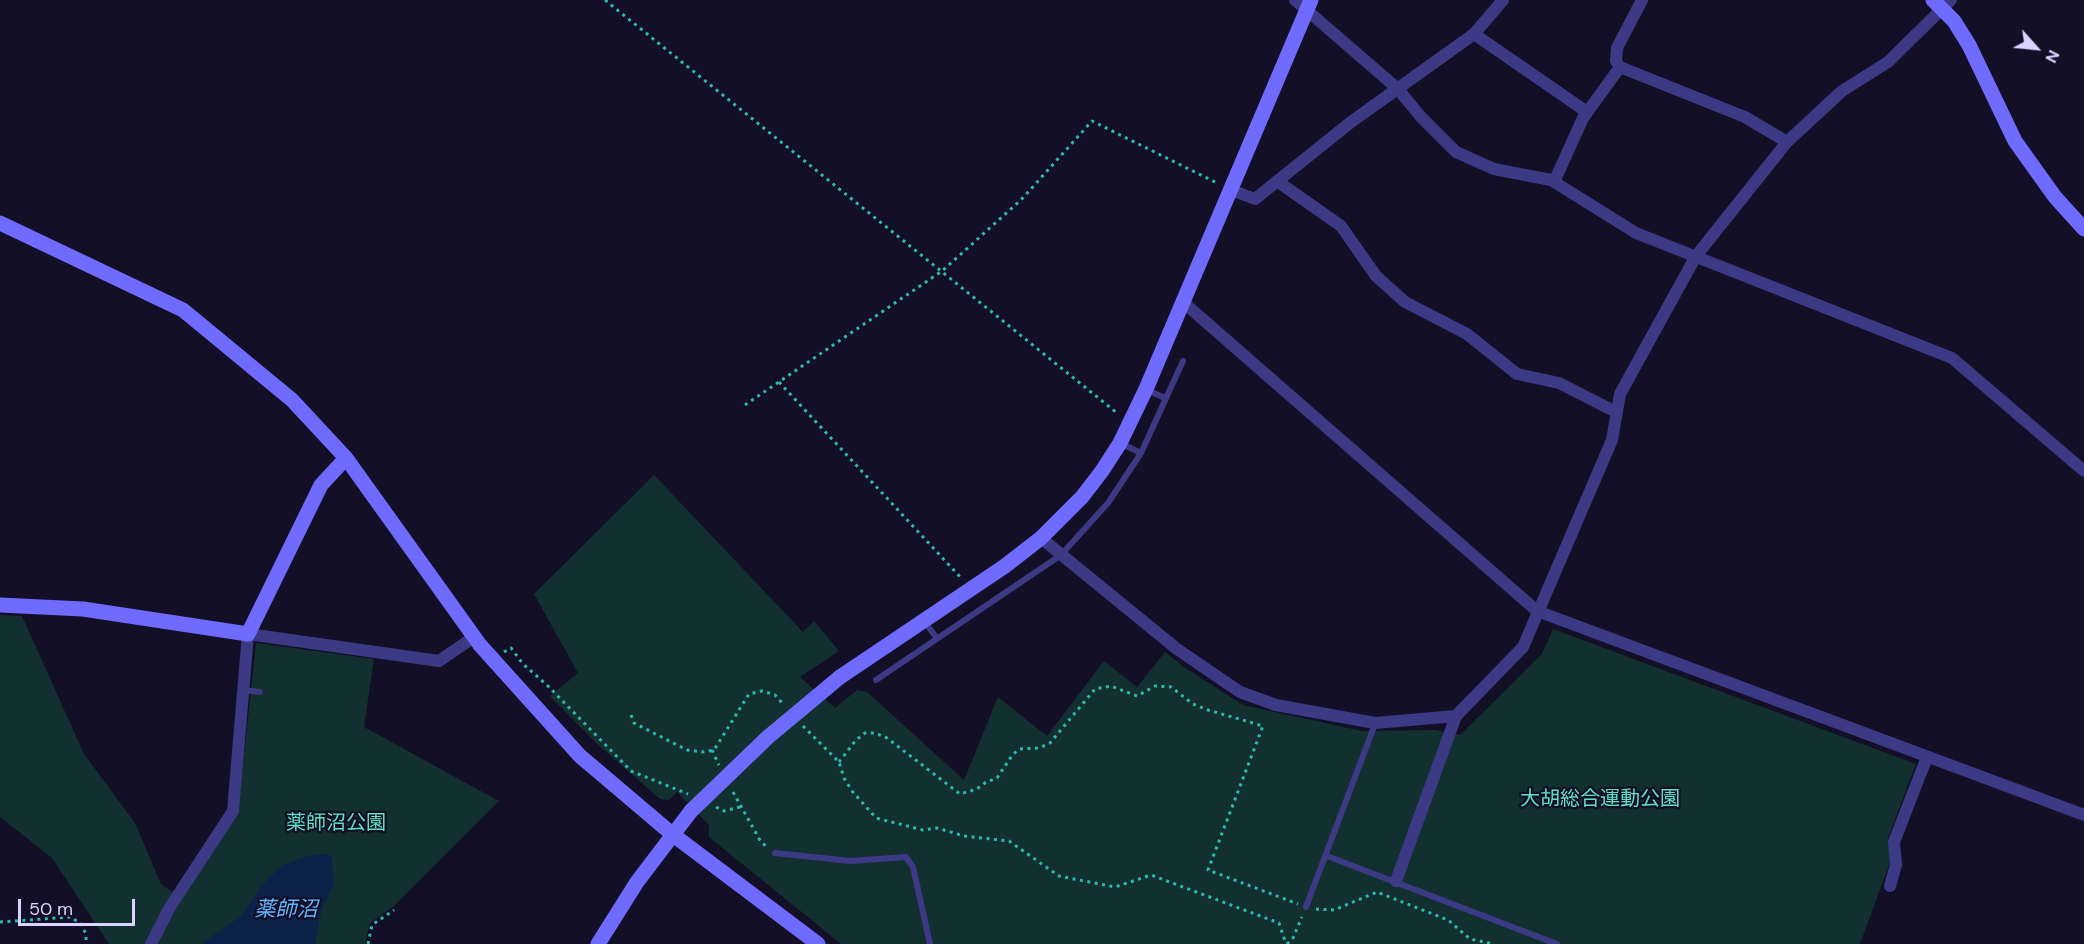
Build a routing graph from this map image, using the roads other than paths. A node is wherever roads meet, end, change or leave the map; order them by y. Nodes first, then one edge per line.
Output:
1 (1503, 0) edge
2 (1642, 0) edge
3 (1305, 3) edge
4 (1942, 3) edge
5 (1474, 34) junction
6 (1620, 67) junction
7 (1398, 89) junction
8 (1587, 112) junction
9 (1787, 142) junction
10 (1277, 181) junction
11 (1554, 182) junction
12 (1231, 190) junction
13 (0, 224) edge
14 (2084, 229) edge
15 (1696, 256) junction
16 (1183, 302) junction
17 (1184, 361) dead end
18 (1146, 389) junction
19 (1165, 398) junction
20 (1617, 412) junction
21 (1120, 442) junction
22 (1141, 453) junction
23 (346, 458) junction
24 (2084, 471) edge
25 (1041, 538) junction
26 (1061, 555) junction
27 (0, 604) edge
28 (1537, 611) junction
29 (924, 620) junction
30 (248, 634) junction
31 (474, 637) junction
32 (936, 637) junction
33 (876, 680) dead end
34 (243, 690) junction
35 (260, 692) dead end
36 (1456, 716) junction
37 (1375, 723) junction
38 (1927, 757) junction
39 (2084, 815) edge
40 (672, 834) junction
41 (774, 853) road end
42 (1327, 856) junction
43 (1396, 881) junction
44 (1890, 886) dead end
45 (1306, 907) road end
46 (151, 944) edge
47 (598, 944) edge
48 (818, 944) edge
49 (930, 944) edge
50 (1557, 944) edge

1 - 5 street
2 - 6 street
3 - 7 street
3 - 12 street
4 - 9 street
4 - 14 street
5 - 7 street
5 - 8 street
6 - 8 street
6 - 9 street
7 - 10 street
7 - 11 street
8 - 11 street
9 - 15 street
10 - 12 street
10 - 20 street
11 - 15 street
12 - 16 street
13 - 23 street
15 - 20 street
15 - 24 street
16 - 18 street
16 - 28 street
17 - 19 lane
18 - 19 lane
18 - 21 street
19 - 22 lane
20 - 28 street
21 - 22 lane
21 - 25 street
22 - 26 lane
23 - 30 street
23 - 31 street
25 - 26 street
25 - 29 street
26 - 32 lane
26 - 37 street
27 - 30 street
28 - 36 street
28 - 38 street
29 - 32 lane
29 - 40 street, bridge
30 - 31 street
30 - 34 street
31 - 40 street
32 - 33 lane
34 - 35 lane
34 - 46 street
36 - 37 street
36 - 43 street
37 - 42 lane
38 - 39 street
38 - 44 street
40 - 47 street
40 - 48 street
41 - 49 lane
42 - 43 lane
42 - 45 lane
43 - 50 lane

